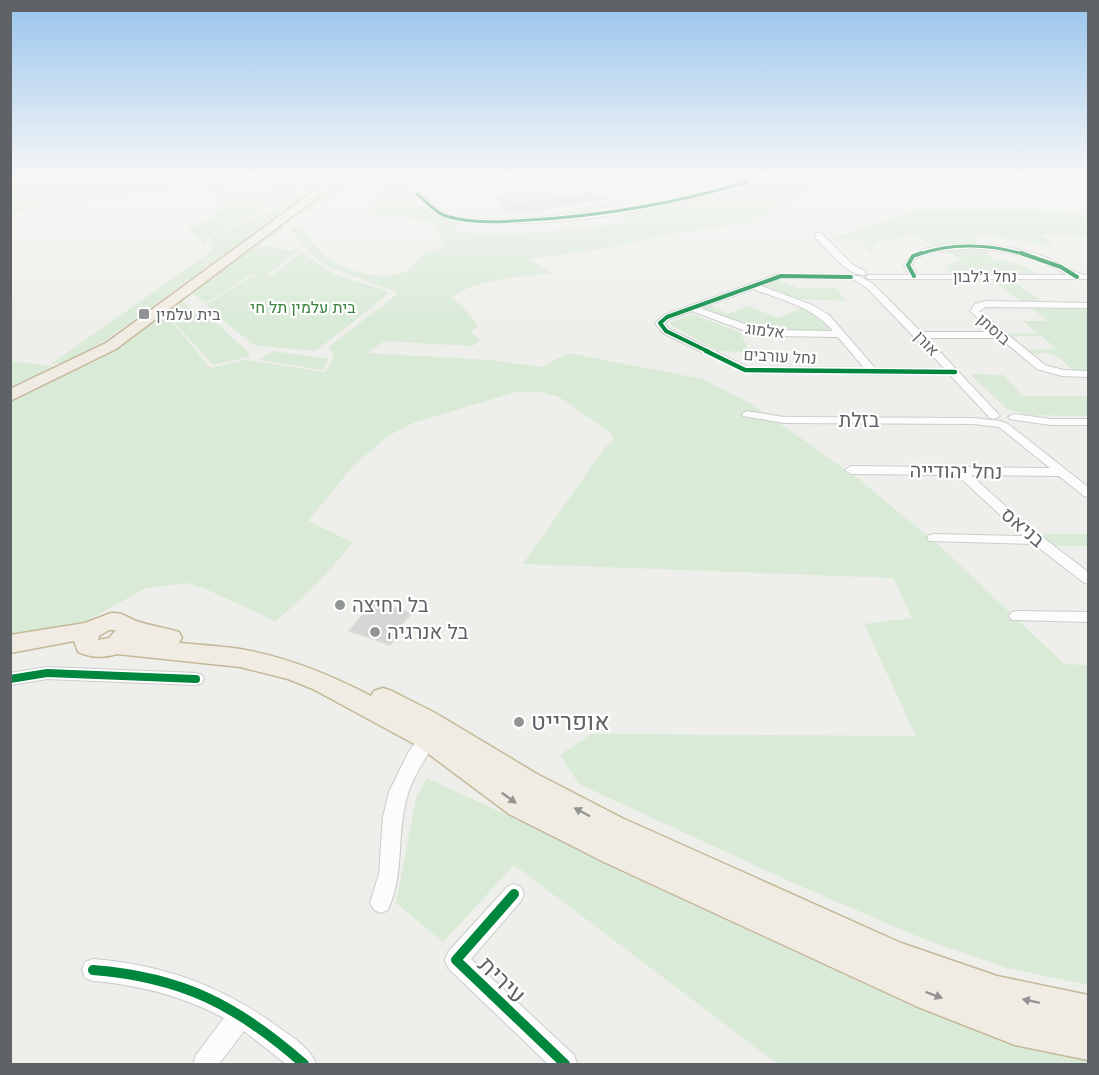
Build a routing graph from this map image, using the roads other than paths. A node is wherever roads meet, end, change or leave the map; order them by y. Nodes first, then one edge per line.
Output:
1 (273, 226) edge
2 (818, 235) dead end
3 (859, 276) junction
4 (914, 276) junction
5 (1077, 277) junction
6 (1089, 277) edge
7 (753, 286) junction
8 (1089, 305) edge
9 (692, 308) junction
10 (841, 334) junction
11 (919, 335) junction
12 (1001, 335) junction
13 (873, 372) junction
14 (955, 372) junction
15 (1089, 374) edge
16 (10, 396) edge
17 (982, 400) junction
18 (747, 414) dead end
19 (1007, 421) junction
20 (1089, 422) edge
21 (851, 470) dead end
22 (960, 471) junction
23 (1061, 472) junction
24 (1089, 493) edge
25 (934, 538) dead end
26 (1037, 540) junction
27 (1089, 579) edge
28 (1017, 616) dead end
29 (1089, 617) edge
30 (122, 636) junction
31 (88, 638) junction
32 (10, 644) edge
33 (10, 653) edge
34 (10, 679) edge
35 (196, 679) dead end
36 (428, 738) junction
37 (514, 894) dead end
38 (381, 903) dead end
39 (93, 970) dead end
40 (1089, 1013) edge
41 (241, 1015) junction
42 (1089, 1042) edge
43 (561, 1063) edge
44 (205, 1065) edge
45 (304, 1065) edge

1 - 16 highway
2 - 3 street, אורן
3 - 4 street, נחל ג'לבון
3 - 7 street, נחל עורבים
3 - 11 street, אורן
4 - 5 street, נחל ג'לבון
4 - 5 street
5 - 6 street, נחל ג'לבון
7 - 9 street, נחל עורבים
7 - 10 street
8 - 12 street, בוסתן
9 - 10 street, אלמוג
9 - 13 street, נחל עורבים
10 - 13 street
11 - 12 street
11 - 14 street, אורן
12 - 15 street, בוסתן
13 - 14 street, נחל עורבים
14 - 17 street, אורן
17 - 19 street, אורן
17 - 19 street, אורן
18 - 19 street, בזלת
19 - 20 street, בזלת
19 - 23 street, אורן
21 - 22 street, נחל יהודייה
22 - 23 street, נחל יהודייה
22 - 26 street, בניאס
23 - 24 street, אורן
25 - 26 street
26 - 27 street, בניאס
28 - 29 street
30 - 31 highway
30 - 36 highway
40 -> 30 highway
31 - 32 highway
31 - 33 highway
34 - 35 street
36 - 38 street
36 -> 42 highway
37 - 43 street, עירית
39 - 41 street
41 - 44 street
41 - 45 street

